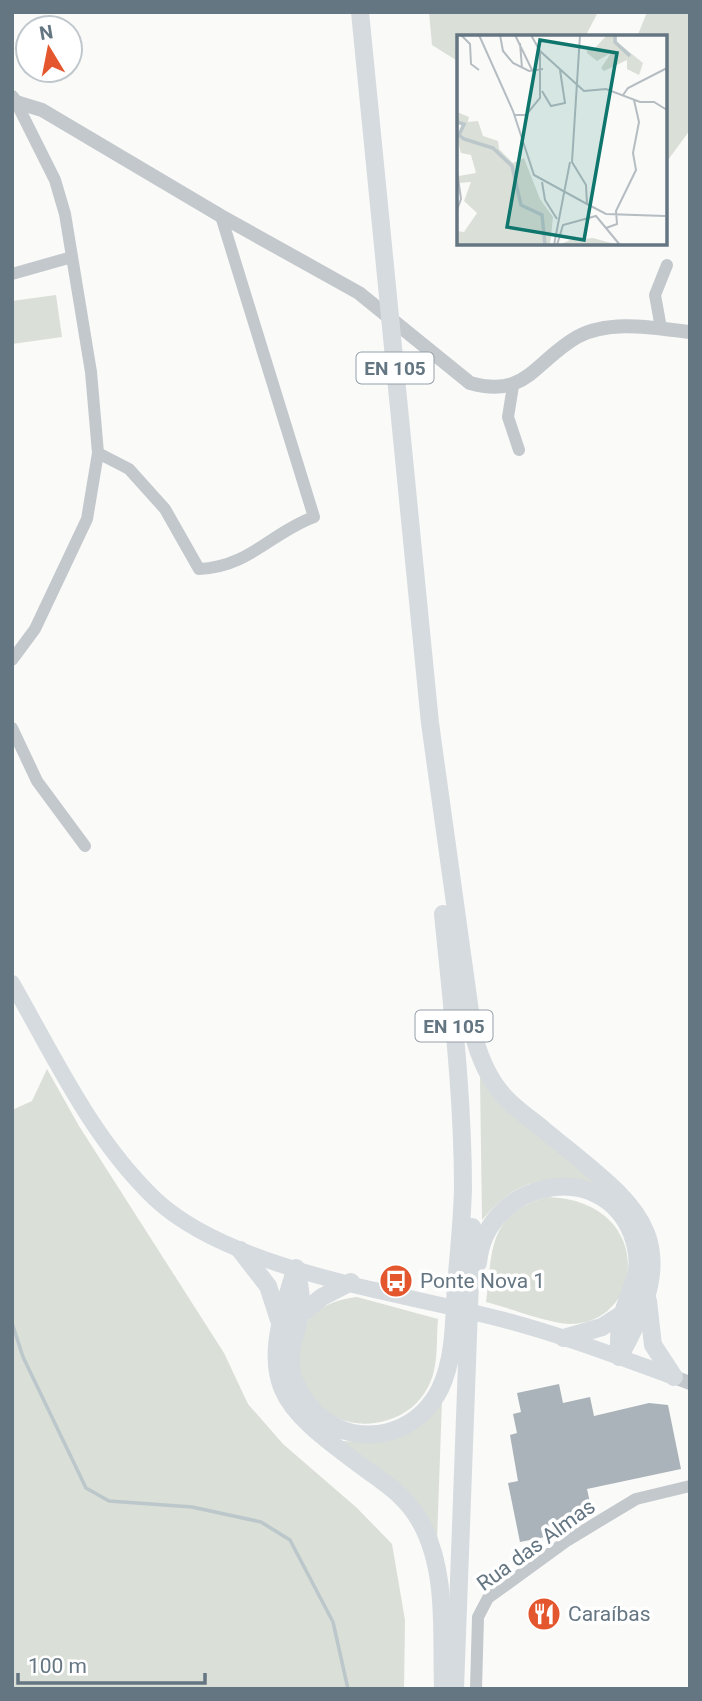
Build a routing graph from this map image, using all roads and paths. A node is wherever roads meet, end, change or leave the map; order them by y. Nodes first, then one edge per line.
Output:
1 (360, 12) edge
2 (14, 99) edge
3 (221, 216) junction
4 (72, 257) junction
5 (667, 265) dead end
6 (12, 274) edge
7 (661, 328) junction
8 (690, 332) edge
9 (513, 386) junction
10 (519, 450) dead end
11 (98, 453) junction
12 (12, 660) edge
13 (430, 723) junction
14 (12, 728) edge
15 (85, 846) dead end
16 (454, 909) junction
17 (12, 983) edge
18 (240, 1250) junction
19 (296, 1268) junction
20 (351, 1282) junction
21 (647, 1294) junction
22 (622, 1314) junction
23 (300, 1315) junction
24 (279, 1320) junction
25 (453, 1330) junction
26 (564, 1338) junction
27 (619, 1357) junction
28 (467, 1364) junction
29 (682, 1380) edge
30 (690, 1486) edge
31 (443, 1688) edge
32 (455, 1689) edge
33 (476, 1689) edge

1 - 13 main road, EN 105
2 - 3 street
2 - 4 street
3 - 9 street
3 - 11 street
4 - 6 street
4 - 11 street
5 - 7 street
7 - 8 street
7 - 9 street
9 - 10 street
11 - 12 street
13 - 16 main road, EN 105
13 - 25 main road, EN 105
14 - 15 street
16 - 21 main road
16 - 28 main road, EN 105
17 - 18 main road
18 - 19 main road
18 - 24 main road
19 - 20 main road
19 - 23 main road
19 - 24 main road
20 - 23 main road
20 - 26 main road
21 - 27 main road
21 - 29 main road
22 - 26 main road
22 - 27 main road
22 - 28 main road
23 - 25 main road
24 - 31 main road
25 - 31 main road, EN 105
26 - 27 main road
27 - 29 main road
28 - 32 main road, EN 105
30 - 33 street, Rua das Almas

